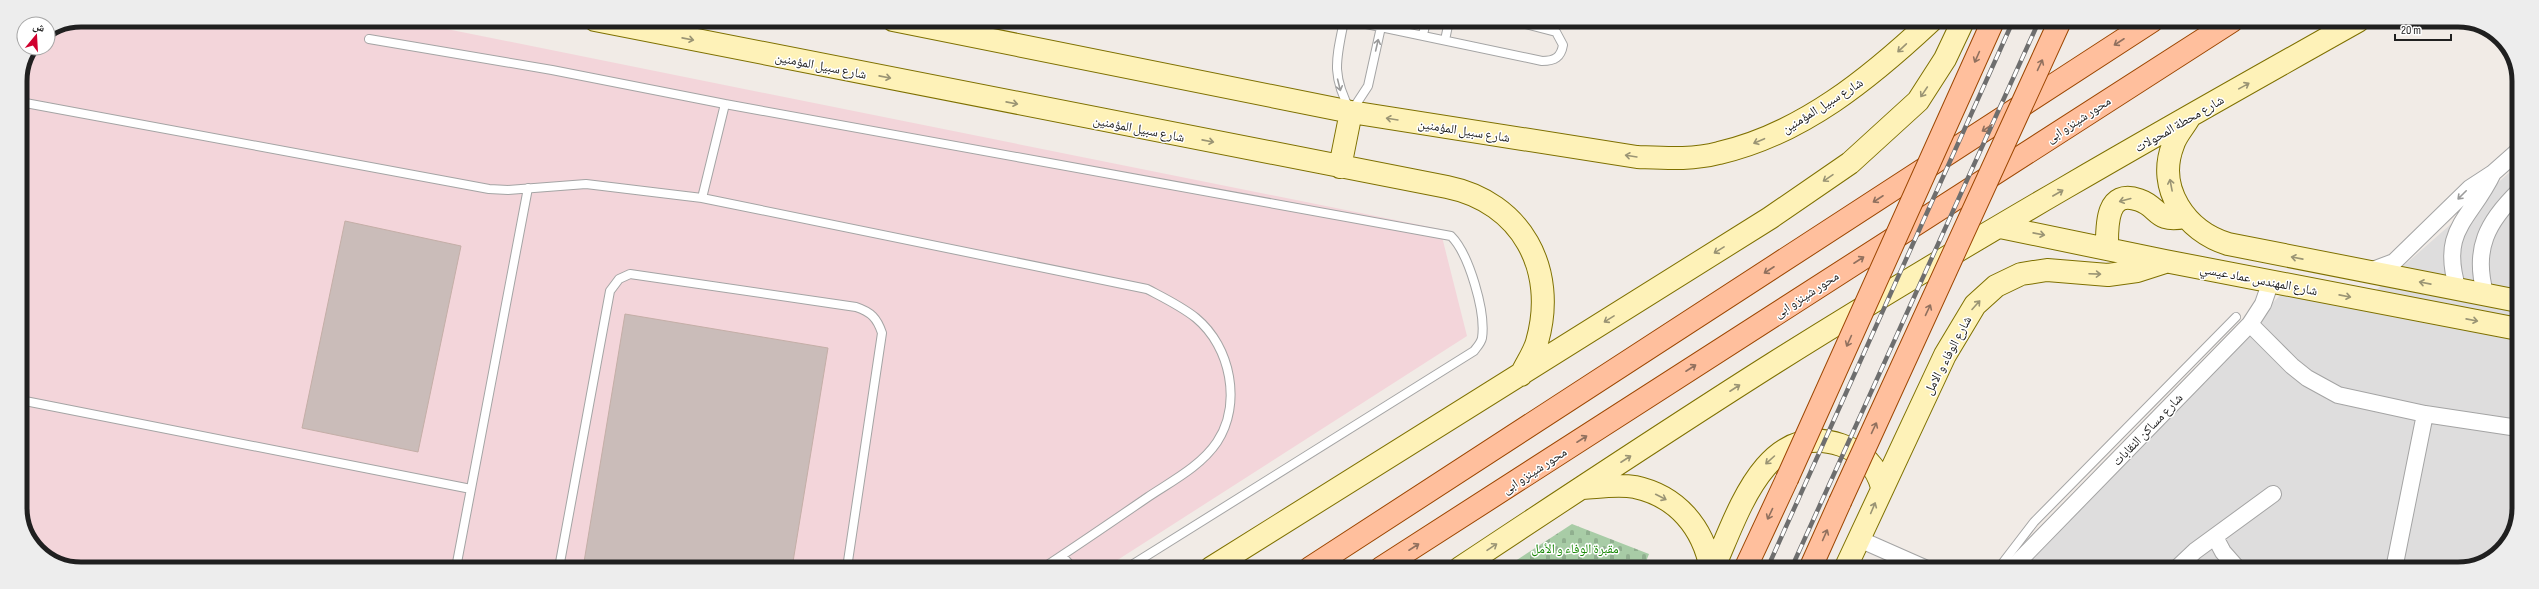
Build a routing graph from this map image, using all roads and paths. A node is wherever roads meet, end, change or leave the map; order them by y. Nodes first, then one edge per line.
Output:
1 (630, 27) edge
2 (928, 27) edge
3 (1343, 27) edge
4 (1381, 27) joint
5 (1404, 27) edge
6 (1425, 27) edge
7 (1448, 27) edge
8 (1537, 27) edge
9 (1924, 27) edge
10 (1960, 27) edge
11 (1989, 27) edge
12 (2057, 27) edge
13 (2143, 27) edge
14 (2223, 27) edge
15 (2347, 27) edge
16 (1404, 32) junction
17 (1423, 35) junction
18 (369, 39) dead end
19 (1445, 40) junction
20 (27, 103) edge
21 (725, 104) junction
22 (1351, 112) junction
23 (2190, 115) junction
24 (2512, 156) edge
25 (1340, 167) junction
26 (2493, 173) junction
27 (528, 188) junction
28 (702, 198) junction
29 (2512, 199) edge
30 (2185, 217) junction
31 (2000, 227) junction
32 (2107, 248) junction
33 (2165, 261) junction
34 (2364, 271) junction
35 (2271, 281) junction
36 (2458, 290) junction
37 (2485, 293) junction
38 (2512, 300) edge
39 (2243, 320) junction
40 (2512, 328) edge
41 (1521, 374) junction
42 (27, 401) edge
43 (2425, 414) junction
44 (2512, 427) edge
45 (1882, 486) junction
46 (1582, 488) junction
47 (471, 489) junction
48 (2273, 494) dead end
49 (2035, 532) junction
50 (2215, 537) junction
51 (1859, 539) junction
52 (1062, 556) junction
53 (457, 562) edge
54 (560, 562) edge
55 (847, 562) edge
56 (1052, 562) edge
57 (1068, 562) edge
58 (1137, 562) edge
59 (1222, 562) edge
60 (1319, 562) edge
61 (1390, 562) edge
62 (1469, 562) edge
63 (1710, 562) edge
64 (1715, 562) edge
65 (1748, 562) edge
66 (1813, 562) edge
67 (1848, 562) edge
68 (1911, 562) edge
69 (2005, 562) edge
70 (2016, 562) edge
71 (2185, 562) edge
72 (2232, 562) edge
73 (2395, 562) edge

1 -> 25 street, شارع سبيل المؤمنين
2 - 22 street, شارع سبيل المؤمنين
3 -> 22 lane
4 - 16 lane
22 -> 4 lane
5 - 16 lane
6 - 17 lane
7 - 19 lane
8 - 19 lane
9 -> 22 street, شارع سبيل المؤمنين
10 -> 41 street
11 -> 65 main road, bridge
66 -> 12 main road, bridge
13 -> 60 main road
61 -> 14 main road, محور شينزو ابى
23 -> 15 street, شارع محطة المحولات
16 - 17 lane
17 - 19 lane
18 - 21 lane
20 - 27 lane
21 - 28 lane
21 - 58 lane
22 - 25 street
30 -> 23 street
31 -> 23 street, شارع محطة المحولات
24 - 26 street
25 - 41 street, شارع سبيل المؤمنين
26 -> 34 street
26 - 36 street
27 - 28 lane
27 - 47 lane
28 - 52 lane
29 - 37 street
30 -> 32 street
34 -> 30 street
31 -> 32 street, شارع المهندس عماد عيسي
46 -> 31 street, شارع محطة المحولات
32 - 33 street, شارع المهندس عماد عيسي
33 - 35 street, شارع المهندس عماد عيسي
45 -> 33 street, شارع الوفاء و الامل
36 -> 34 street
35 - 39 street, شارع مساكن النقابات
35 -> 40 street, شارع المهندس عماد عيسي
36 - 37 street
37 - 38 street
39 - 43 street
39 - 49 street, شارع مساكن النقابات
41 - 59 street
42 - 47 lane
43 - 44 street
43 - 73 street
51 -> 45 street, شارع الوفاء و الامل
45 -> 64 street
62 -> 46 street, شارع محطة المحولات
46 -> 63 street
47 - 53 lane
48 - 50 street
49 - 69 lane
49 - 70 street, شارع مساكن النقابات
50 - 71 street
50 - 72 street
51 - 67 street, شارع الوفاء و الامل
51 - 68 street
52 - 56 lane
52 - 57 lane
54 - 55 lane

